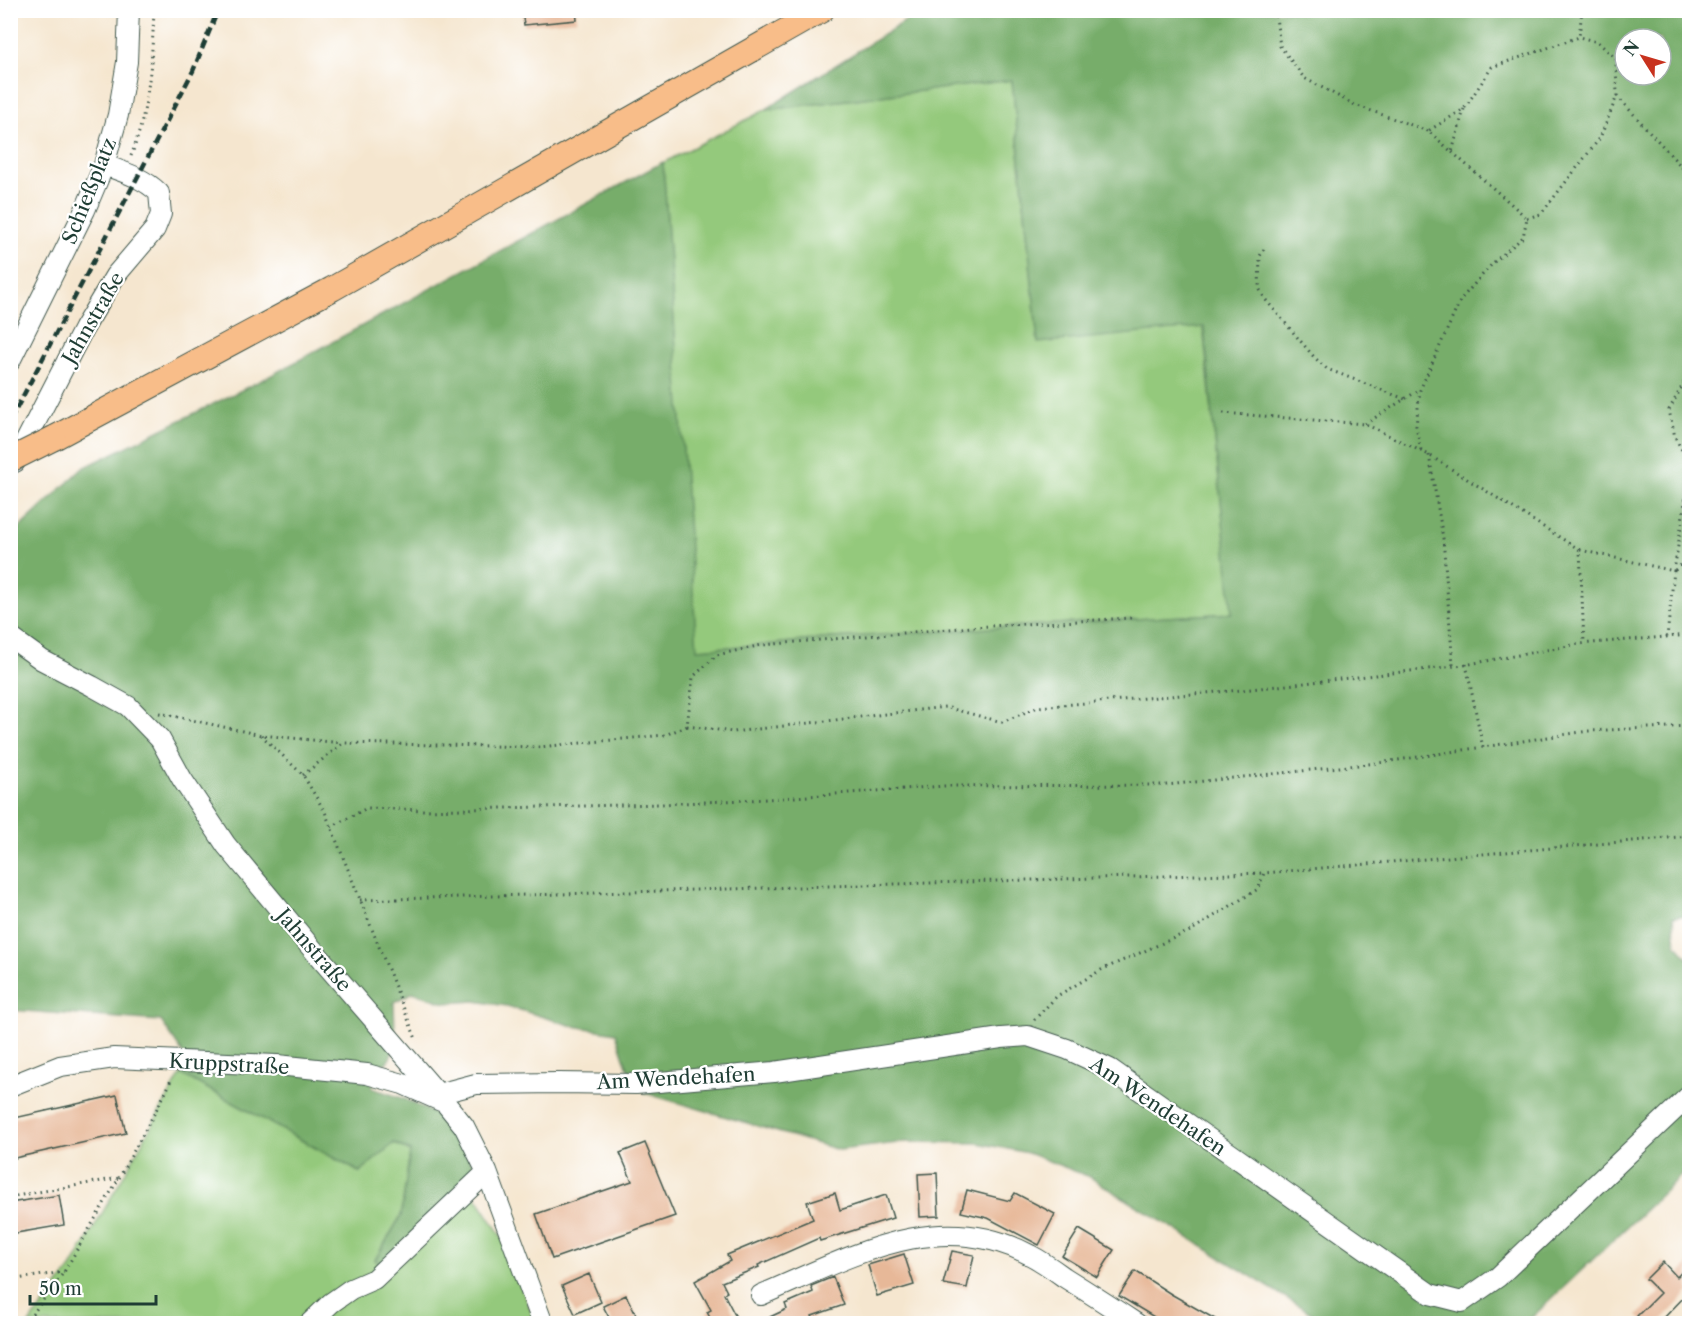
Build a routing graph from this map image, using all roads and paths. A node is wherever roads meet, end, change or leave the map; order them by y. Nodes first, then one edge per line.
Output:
1 (129, 10) edge
2 (154, 10) edge
3 (822, 10) edge
4 (1275, 10) edge
5 (1582, 10) edge
6 (1579, 37) junction
7 (1617, 96) junction
8 (1464, 109) junction
9 (1428, 131) junction
10 (1452, 152) junction
11 (104, 165) junction
12 (124, 172) junction
13 (1689, 176) edge
14 (1527, 218) junction
15 (1264, 249) dead end
16 (10, 361) edge
17 (1689, 373) edge
18 (1420, 390) junction
19 (1405, 399) junction
20 (1223, 413) dead end
21 (1365, 424) junction
22 (1421, 452) junction
23 (1429, 455) junction
24 (10, 460) edge
25 (1689, 465) edge
26 (10, 470) edge
27 (1689, 471) edge
28 (1580, 550) junction
29 (1689, 557) edge
30 (1674, 571) junction
31 (1131, 618) dead end
32 (1689, 635) edge
33 (10, 637) edge
34 (1666, 637) junction
35 (1584, 643) junction
36 (1466, 664) junction
37 (1453, 666) junction
38 (128, 706) junction
39 (687, 726) junction
40 (1689, 726) edge
41 (261, 735) junction
42 (343, 743) junction
43 (1483, 748) junction
44 (303, 775) junction
45 (331, 827) junction
46 (1689, 836) edge
47 (1264, 873) junction
48 (360, 900) junction
49 (1018, 1037) junction
50 (416, 1039) dead end
51 (178, 1061) junction
52 (10, 1086) edge
53 (1689, 1095) edge
54 (442, 1099) junction
55 (487, 1172) junction
56 (119, 1178) junction
57 (10, 1197) edge
58 (64, 1272) junction
59 (10, 1280) edge
60 (761, 1295) dead end
61 (25, 1323) edge
62 (309, 1323) edge
63 (543, 1323) edge
64 (1137, 1323) edge

1 - 11 street, Schießplatz
2 - 12 path
3 - 24 main road, bridge
4 - 9 path
5 - 6 path
6 - 7 path
6 - 8 path
7 - 13 path
7 - 14 path
8 - 9 path
8 - 10 path
9 - 10 path
10 - 14 path
11 - 12 street, Jahnstraße
11 - 16 street, Schießplatz
12 - 26 street, Jahnstraße
14 - 18 path
15 - 19 path
17 - 25 path
18 - 19 path
18 - 22 path
19 - 21 path
20 - 21 path
21 - 22 path
22 - 23 path
23 - 28 path
23 - 37 path
27 - 30 path
28 - 30 path
28 - 35 path
29 - 30 path
30 - 34 path
31 - 39 path
32 - 34 path
33 - 38 street, Jahnstraße
34 - 35 path
35 - 36 path
36 - 37 path
36 - 43 path
37 - 39 path
38 - 41 path
38 - 54 street, Jahnstraße
39 - 42 path
40 - 43 path
41 - 42 path
41 - 44 path
42 - 44 path
43 - 45 path
44 - 45 path
45 - 48 path
46 - 47 path
47 - 48 path
47 - 49 path
48 - 50 path
49 - 53 street, Am Wendehafen
49 - 54 street, Am Wendehafen
51 - 52 street, Kruppstraße
51 - 54 street, Kruppstraße
51 - 56 path
54 - 55 street, Jahnstraße
55 - 62 street
55 - 63 street, Jahnstraße
56 - 57 path
56 - 58 path
58 - 59 path
58 - 61 path
60 - 64 street

